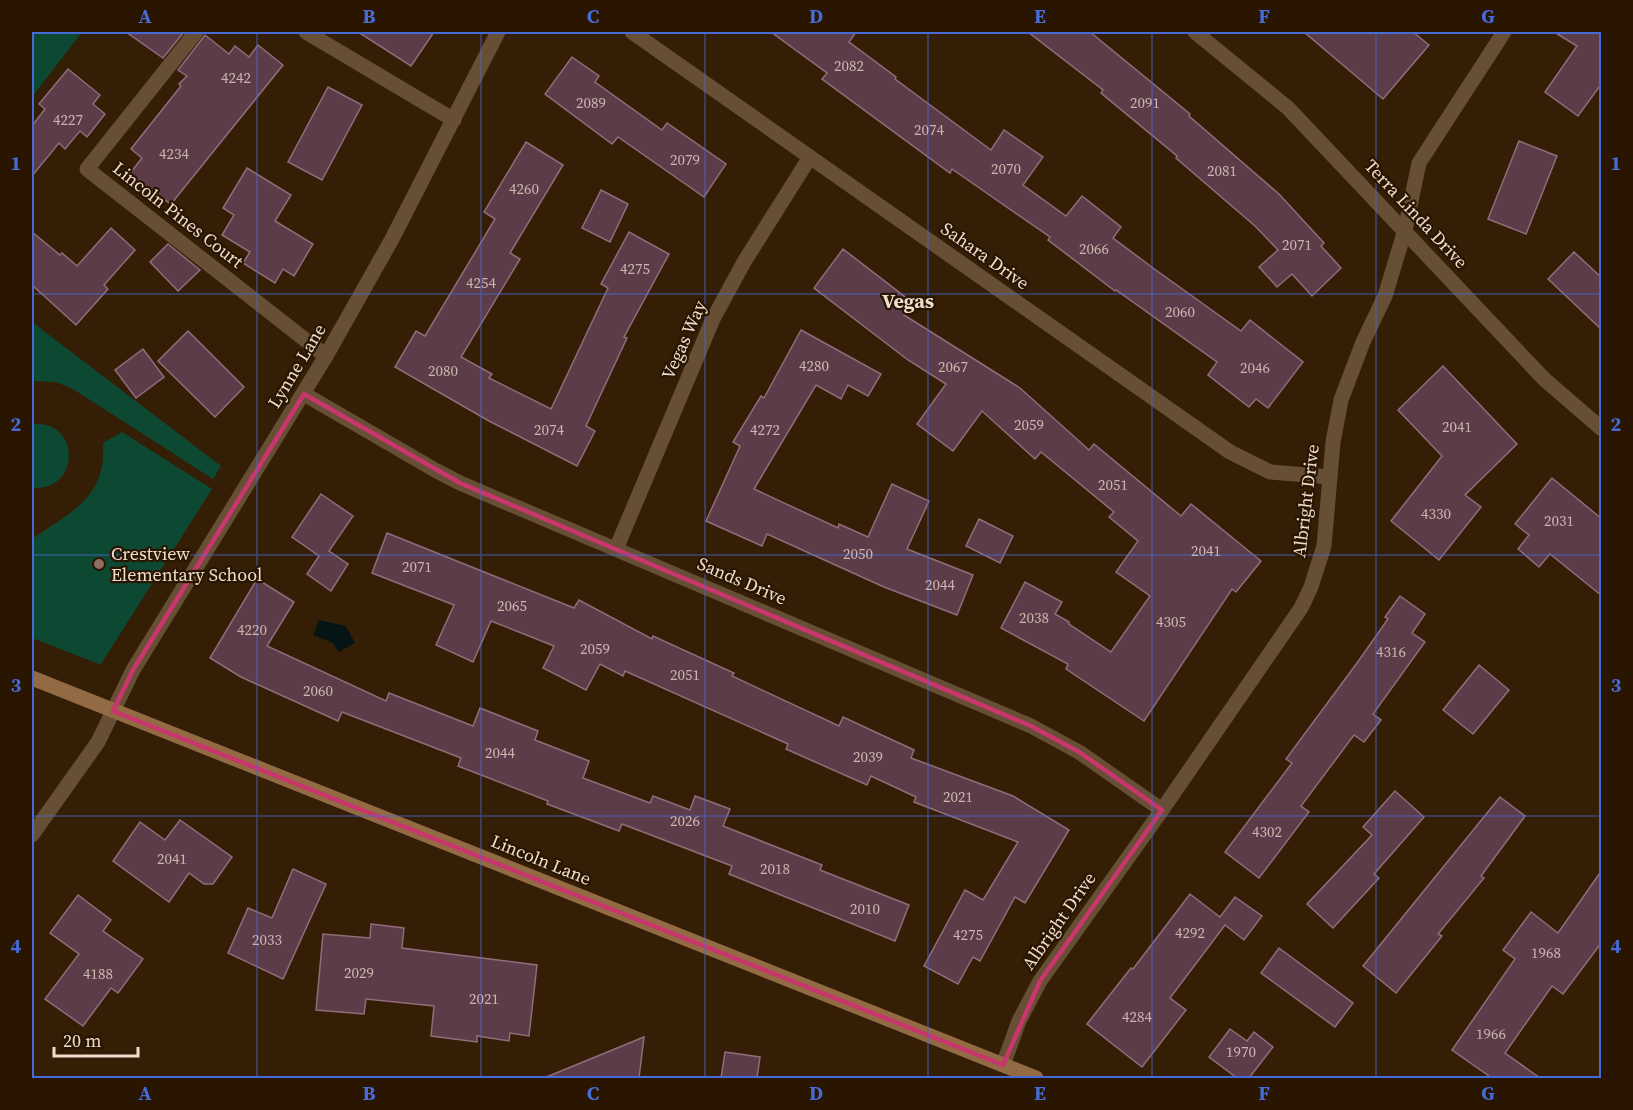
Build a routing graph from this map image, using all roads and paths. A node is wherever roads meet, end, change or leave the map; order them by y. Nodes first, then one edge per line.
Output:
1 (196, 32) edge
2 (306, 32) edge
3 (498, 32) edge
4 (632, 32) edge
5 (1195, 32) edge
6 (1504, 32) edge
7 (453, 120) junction
8 (810, 157) junction
9 (1405, 230) junction
10 (326, 356) junction
11 (304, 394) junction
12 (1602, 429) edge
13 (1330, 477) junction
14 (616, 549) junction
15 (32, 678) edge
16 (113, 711) junction
17 (1162, 810) junction
18 (32, 835) edge
19 (1003, 1065) junction
20 (1036, 1078) edge

1 - 10 street, Lincoln Pines Court
2 - 7 street
3 - 7 street, Lynne Lane
4 - 8 street, Sahara Drive
5 - 9 street, Terra Linda Drive
6 - 9 street, Albright Drive
7 - 10 street, Lynne Lane
8 - 13 street, Sahara Drive
8 - 14 street, Vegas Way
9 - 12 street, Terra Linda Drive
9 - 13 street, Albright Drive
10 - 11 street, Lynne Lane
11 - 14 street, Sands Drive
11 - 16 street, Lynne Lane
13 - 17 street, Albright Drive
14 - 17 street, Sands Drive
15 - 16 street, Lincoln Lane
16 - 18 street, Lynne Lane
16 - 19 street, Lincoln Lane
17 - 19 street, Albright Drive
19 - 20 street, Lincoln Lane

